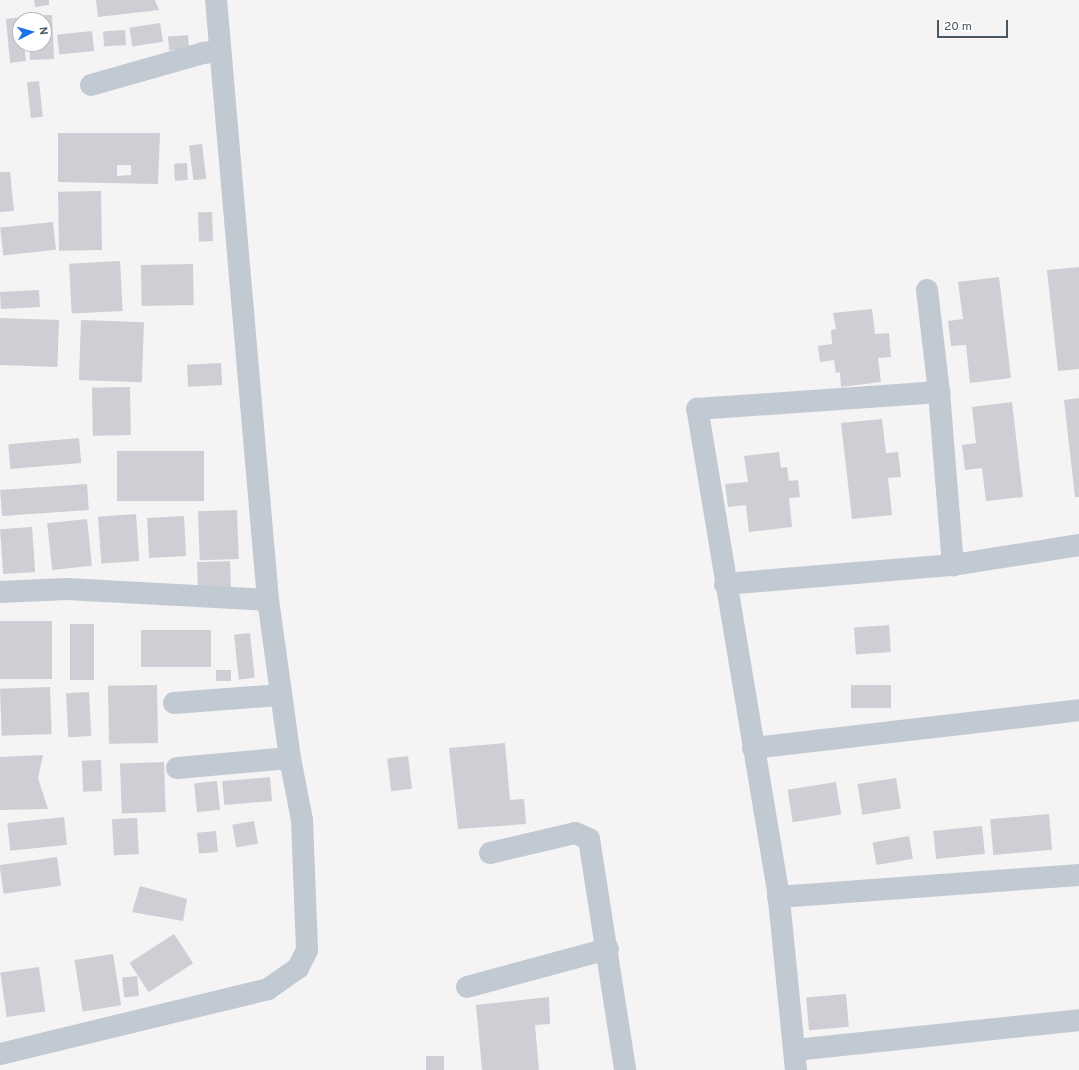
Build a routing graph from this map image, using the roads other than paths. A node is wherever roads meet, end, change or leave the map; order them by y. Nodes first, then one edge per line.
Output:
1 (216, 0) edge
2 (220, 50) junction
3 (91, 85) dead end
4 (927, 290) dead end
5 (939, 392) junction
6 (1079, 544) edge
7 (953, 565) junction
8 (725, 584) junction
9 (0, 592) edge
10 (268, 600) junction
11 (281, 695) junction
12 (174, 703) dead end
13 (1079, 710) edge
14 (753, 748) junction
15 (290, 758) junction
16 (177, 768) dead end
17 (490, 853) dead end
18 (1079, 875) edge
19 (778, 897) junction
20 (608, 950) junction
21 (467, 987) dead end
22 (1079, 1020) edge
23 (1, 1049) edge
24 (796, 1060) edge
25 (625, 1070) edge

1 - 2 street
2 - 3 street
2 - 10 street
4 - 5 street
5 - 7 street
5 - 8 street
6 - 7 street
7 - 8 street
8 - 14 street
9 - 10 street
10 - 11 street
11 - 12 street
11 - 15 street
13 - 14 street
14 - 19 street
15 - 16 street
15 - 23 street
17 - 20 street
18 - 19 street
19 - 24 street
20 - 21 street
20 - 25 street
22 - 24 street

